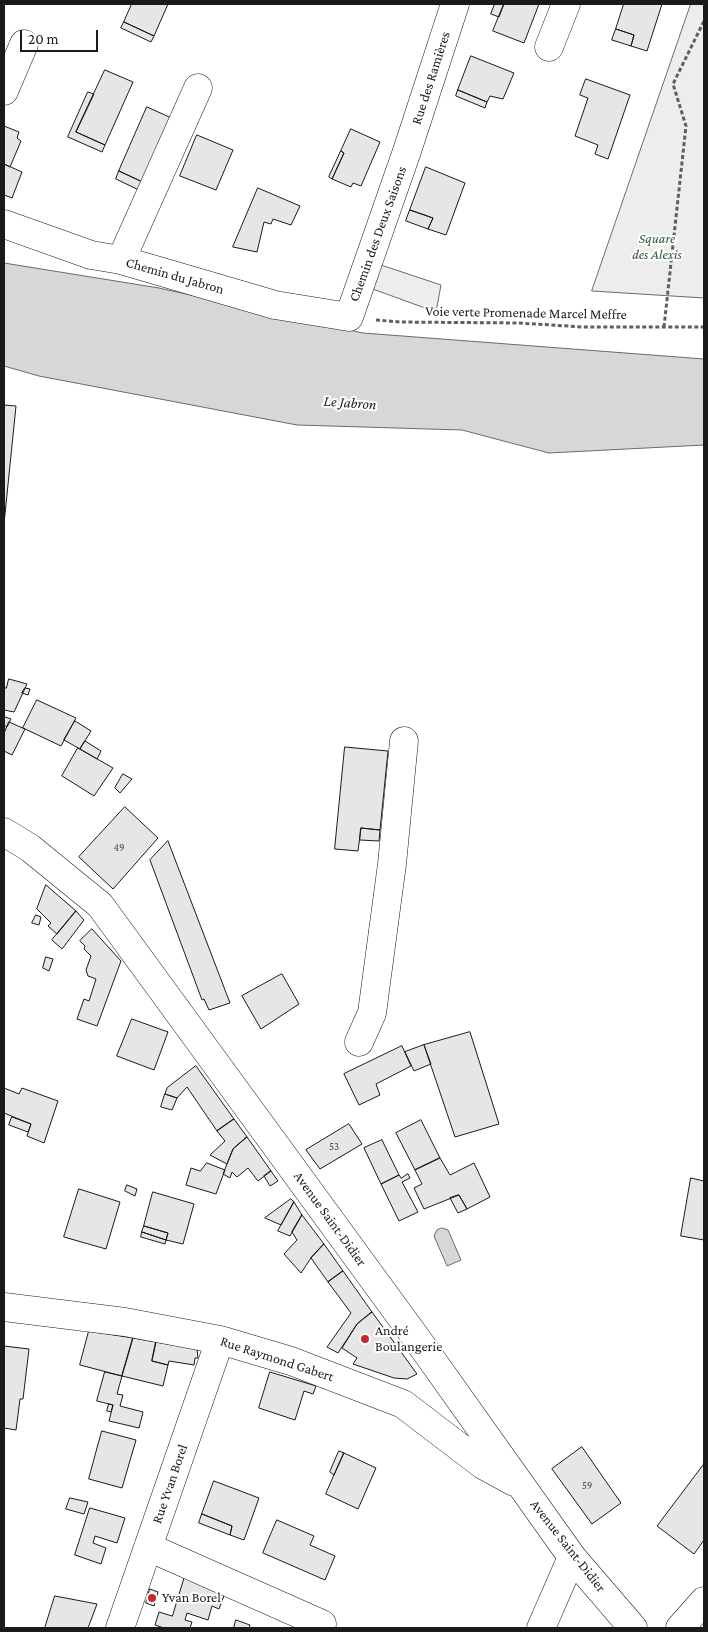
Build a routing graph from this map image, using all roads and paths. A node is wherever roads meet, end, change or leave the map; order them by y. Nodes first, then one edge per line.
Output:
1 (454, 4) edge
2 (566, 4) edge
3 (704, 21) edge
4 (24, 44) dead end
5 (549, 47) dead end
6 (198, 88) dead end
7 (4, 91) edge
8 (407, 152) joint
9 (4, 224) edge
10 (121, 260) junction
11 (348, 317) junction
12 (664, 327) junction
13 (704, 327) edge
14 (404, 741) dead end
15 (4, 832) edge
16 (359, 1042) dead end
17 (4, 1307) edge
18 (220, 1340) junction
19 (403, 1404) junction
20 (467, 1411) junction
21 (522, 1486) junction
22 (148, 1547) junction
23 (572, 1557) junction
24 (704, 1602) edge
25 (322, 1624) dead end
26 (120, 1628) edge
27 (541, 1628) edge
28 (633, 1628) edge
29 (680, 1628) edge

1 - 8 street, Rue des Ramières
2 - 5 street
3 - 12 path
4 - 7 street
6 - 10 street
8 - 11 street, Chemin des Deux Saisons
9 - 10 street, Chemin du Jabron
10 - 11 street, Chemin du Jabron
11 - 12 path, Voie verte Promenade Marcel Meffre
12 - 13 path, Voie verte Promenade Marcel Meffre
14 - 16 street
15 - 20 street, Avenue Saint-Didier
17 - 18 street, Rue Raymond Gabert
18 - 19 street, Rue Raymond Gabert
18 - 22 street, Rue Yvan Borel
19 - 20 street
19 - 21 street, Rue Raymond Gabert
20 - 21 street, Avenue Saint-Didier
21 - 23 street, Avenue Saint-Didier
22 - 25 street
22 - 26 street, Rue Yvan Borel
23 - 27 street
23 - 28 street, Avenue Saint-Didier
24 - 29 street

